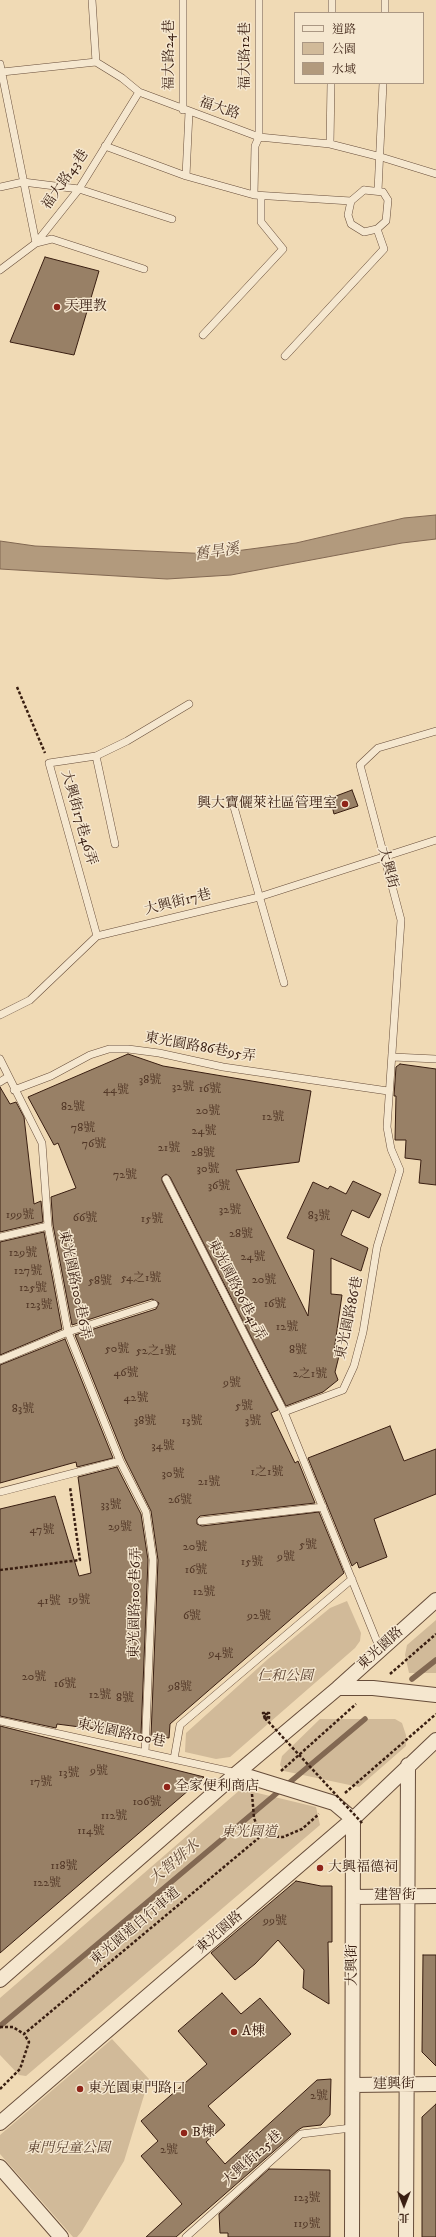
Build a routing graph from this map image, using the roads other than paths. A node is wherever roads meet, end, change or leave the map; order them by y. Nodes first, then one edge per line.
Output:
1 (92, 0) edge
2 (183, 0) edge
3 (259, 0) edge
4 (332, 0) edge
5 (385, 0) edge
6 (332, 12) edge
7 (385, 12) edge
8 (96, 62) junction
9 (1, 68) edge
10 (331, 84) edge
11 (383, 84) edge
12 (139, 92) junction
13 (186, 111) junction
14 (259, 137) junction
15 (330, 144) junction
16 (105, 146) junction
17 (381, 157) junction
18 (436, 174) edge
19 (186, 176) junction
20 (23, 182) junction
21 (0, 187) edge
22 (79, 189) junction
23 (378, 191) junction
24 (257, 195) junction
25 (351, 201) junction
26 (172, 219) dead end
27 (377, 229) junction
28 (36, 243) junction
29 (144, 269) dead end
30 (0, 270) edge
31 (203, 335) dead end
32 (285, 356) dead end
33 (189, 704) dead end
34 (436, 731) edge
35 (96, 756) junction
36 (232, 800) dead end
37 (436, 840) edge
38 (115, 844) dead end
39 (385, 858) junction
40 (259, 897) junction
41 (97, 936) junction
42 (284, 983) dead end
43 (0, 1015) edge
44 (393, 1057) junction
45 (0, 1058) edge
46 (436, 1059) edge
47 (8, 1077) junction
48 (0, 1082) edge
49 (14, 1090) junction
50 (388, 1091) junction
51 (166, 1179) dead end
52 (48, 1226) junction
53 (0, 1237) edge
54 (154, 1304) dead end
55 (68, 1332) junction
56 (0, 1360) edge
57 (284, 1412) junction
58 (120, 1460) junction
59 (0, 1492) edge
60 (323, 1507) junction
61 (201, 1521) dead end
62 (352, 1579) junction
63 (436, 1600) edge
64 (380, 1649) junction
65 (338, 1688) junction
66 (436, 1695) edge
67 (0, 1721) edge
68 (436, 1740) edge
69 (144, 1753) junction
70 (174, 1759) junction
71 (408, 1765) junction
72 (237, 1773) junction
73 (358, 1821) junction
74 (353, 1896) junction
75 (408, 1896) junction
76 (436, 1896) edge
77 (0, 1980) edge
78 (407, 2084) junction
79 (436, 2084) edge
80 (352, 2086) junction
81 (0, 2123) edge
82 (351, 2128) junction
83 (0, 2167) edge
84 (61, 2237) edge
85 (186, 2237) edge
86 (352, 2237) edge
87 (406, 2237) edge

1 - 8 lane
2 - 13 lane, 福大路24巷
3 - 14 lane, 福大路12巷
4 - 6 lane
5 - 7 lane
8 - 9 lane
8 - 12 lane, 福大路
9 - 20 lane
10 - 15 lane
11 - 17 lane
12 - 13 lane, 福大路
12 - 16 lane, 福大路43巷
13 - 14 lane, 福大路
13 - 19 lane, 福大路24巷
14 - 15 lane, 福大路
14 - 24 lane, 福大路12巷
15 - 17 lane, 福大路
16 - 19 lane
16 - 22 lane, 福大路43巷
17 - 18 lane, 福大路
17 - 23 lane
19 - 24 lane
20 - 21 lane
20 - 22 lane
20 - 28 lane
22 - 26 lane
22 - 28 lane, 福大路43巷
23 - 25 lane
23 - 27 lane
24 - 25 lane
24 - 31 lane, 福大路12巷
25 - 27 lane
27 - 32 lane
28 - 29 lane
28 - 30 lane, 福大路43巷
33 - 35 lane, 大興街17巷46弄
34 - 39 lane, 大興街
35 - 38 lane
35 - 41 lane, 大興街17巷46弄
36 - 40 lane
37 - 39 lane, 大興街17巷
39 - 40 lane, 大興街17巷
39 - 44 lane, 大興街
40 - 41 lane, 大興街17巷
40 - 42 lane
41 - 43 lane
44 - 46 lane
44 - 50 lane, 東光園路86巷
45 - 47 lane, 東光園路100巷6弄
47 - 48 lane
47 - 49 lane, 東光園路100巷6弄
49 - 50 lane, 東光園路86巷95弄
49 - 52 lane, 東光園路100巷6弄
50 - 57 lane, 東光園路86巷
51 - 57 lane, 東光園路86巷41弄
52 - 53 lane, 東光園路100巷6弄
52 - 55 lane, 東光園路100巷6弄
54 - 55 lane
55 - 56 lane
55 - 58 lane, 東光園路100巷6弄
57 - 60 lane
58 - 59 lane
58 - 69 lane, 東光園路100巷6弄
60 - 61 lane
60 - 62 lane
62 - 64 lane
62 - 70 lane
63 - 64 street, 東光園路
64 - 65 street, 東光園路
65 - 66 street
65 - 72 street, 東光園路
67 - 69 lane, 東光園路100巷
68 - 71 street, 東光園路
69 - 70 lane, 東光園路100巷
70 - 72 lane, 東光園路100巷
71 - 73 street, 東光園路
71 - 75 street
72 - 73 street
72 - 77 street, 東光園路
73 - 74 street, 大興街
73 - 81 street, 東光園路
74 - 75 street, 建智街
74 - 80 street, 大興街
75 - 76 street, 建智街
75 - 78 street
78 - 79 street, 建興街
78 - 80 street, 建興街
78 - 87 street
80 - 82 street, 大興街
82 - 85 lane, 大興街125巷
82 - 86 street, 大興街
83 - 84 street

